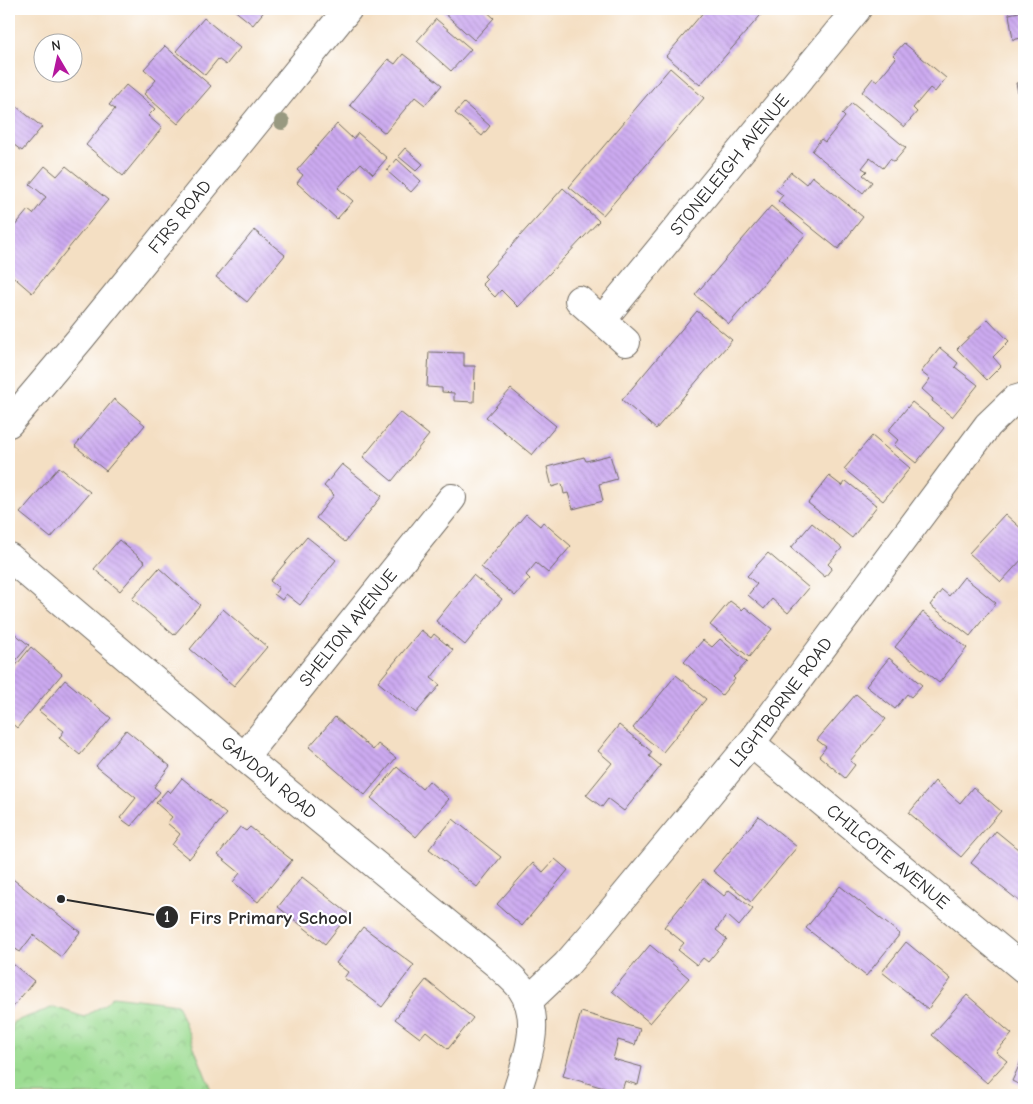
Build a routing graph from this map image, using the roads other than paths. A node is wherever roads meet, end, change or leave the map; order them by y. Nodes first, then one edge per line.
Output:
1 (348, 9) edge
2 (856, 9) edge
3 (579, 300) dead end
4 (602, 320) junction
5 (626, 342) dead end
6 (1024, 397) edge
7 (9, 423) edge
8 (452, 498) dead end
9 (9, 557) edge
10 (752, 743) junction
11 (244, 757) junction
12 (1024, 969) edge
13 (528, 1001) junction
14 (516, 1095) edge

1 - 7 street, FIRS ROAD
2 - 4 street, STONELEIGH AVENUE
3 - 4 street
4 - 5 street
6 - 10 street, LIGHTBORNE ROAD
8 - 11 street, SHELTON AVENUE
9 - 11 street, GAYDON ROAD
10 - 12 street, CHILCOTE AVENUE
10 - 13 street, LIGHTBORNE ROAD
11 - 13 street, GAYDON ROAD
13 - 14 street

